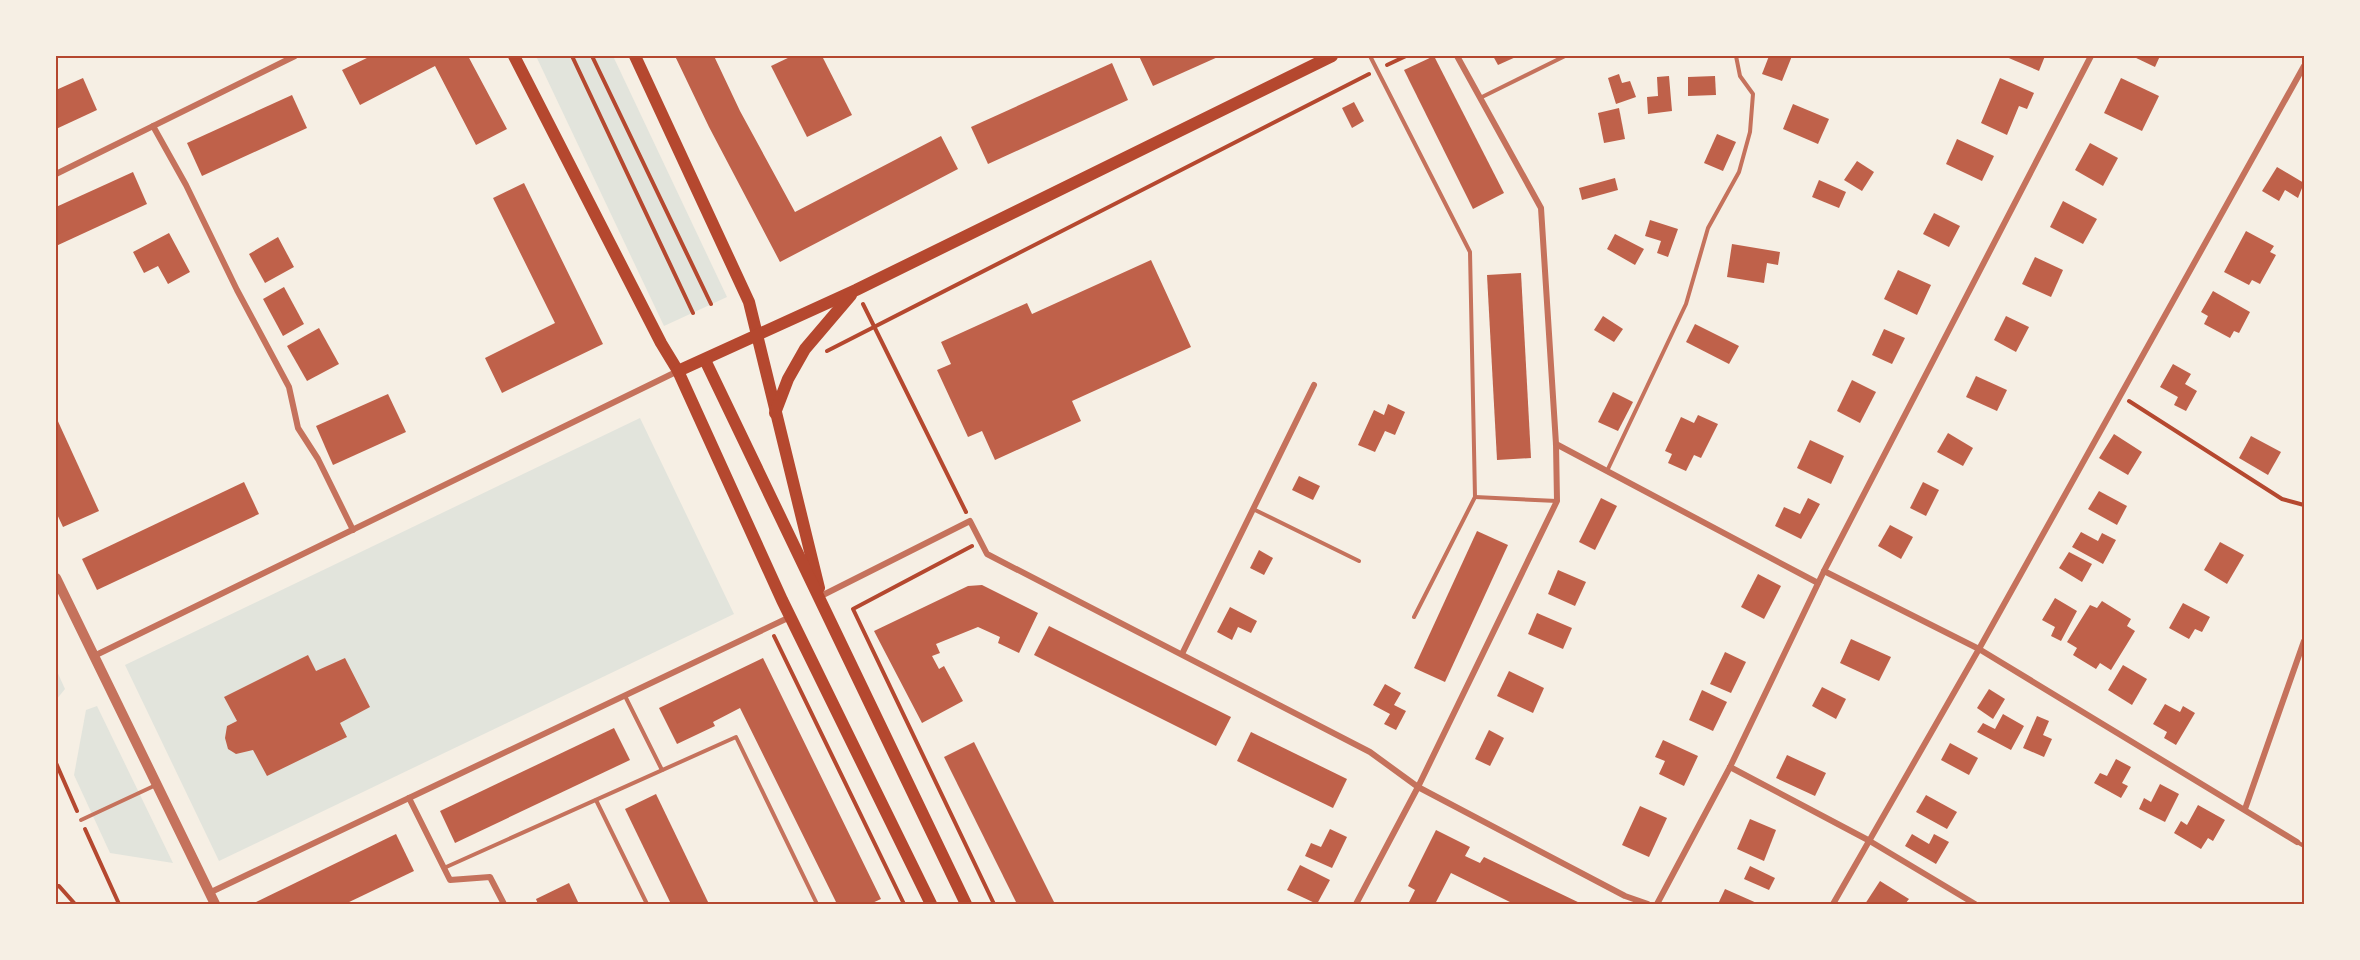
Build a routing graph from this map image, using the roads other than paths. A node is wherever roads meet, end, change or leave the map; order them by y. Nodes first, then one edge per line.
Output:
1 (295, 56) edge
2 (514, 56) edge
3 (635, 56) edge
4 (1332, 56) edge
5 (1370, 56) edge
6 (1457, 56) edge
7 (1565, 56) edge
8 (1736, 56) edge
9 (2091, 56) edge
10 (2304, 66) edge
11 (1480, 98) junction
12 (153, 126) junction
13 (56, 174) edge
14 (856, 290) junction
15 (756, 337) junction
16 (705, 360) junction
17 (678, 371) junction
18 (1314, 385) dead end
19 (776, 413) junction
20 (1556, 444) junction
21 (1607, 471) junction
22 (1475, 497) junction
23 (1557, 501) junction
24 (1253, 509) junction
25 (353, 530) junction
26 (1359, 561) dead end
27 (1824, 571) junction
28 (56, 578) edge
29 (1818, 583) junction
30 (821, 596) junction
31 (826, 616) junction
32 (790, 617) junction
33 (1414, 617) dead end
34 (2304, 641) edge
35 (1979, 649) junction
36 (1182, 654) junction
37 (94, 656) junction
38 (625, 696) junction
39 (1730, 767) junction
40 (662, 770) junction
41 (156, 785) junction
42 (1418, 787) junction
43 (409, 798) junction
44 (596, 800) junction
45 (2245, 809) junction
46 (81, 820) road end
47 (1868, 840) junction
48 (2297, 842) joint
49 (2304, 846) edge
50 (444, 868) junction
51 (209, 893) junction
52 (215, 904) edge
53 (504, 904) edge
54 (647, 904) edge
55 (817, 904) edge
56 (931, 904) edge
57 (966, 904) edge
58 (1356, 904) edge
59 (1648, 904) edge
60 (1658, 904) edge
61 (1833, 904) edge
62 (1975, 904) edge

1 - 12 street
2 - 17 main road
3 - 15 main road
4 - 14 main road
5 - 22 lane
6 - 11 street
7 - 11 lane
8 - 21 lane
9 - 27 street
10 - 35 street
11 - 20 street
12 - 13 street
12 - 25 street
14 - 15 main road
14 - 19 main road
15 - 16 main road
15 - 19 main road
16 - 17 main road
16 - 31 main road
17 - 25 street
17 - 32 main road
18 - 24 street
19 - 30 main road
20 - 21 street
20 - 23 street
21 - 29 street
22 - 23 lane
22 - 33 lane
23 - 42 street
24 - 26 lane
24 - 36 street
25 - 37 street
27 - 29 street
27 - 35 street
28 - 37 street
29 - 39 street
30 - 31 main road
30 - 36 street
31 - 57 main road
32 - 38 street
32 - 56 main road
34 - 45 street
35 - 45 street
35 - 47 street
36 - 42 street
37 - 41 street
38 - 40 lane
38 - 43 street
39 - 47 street
39 - 60 street
40 - 44 lane
40 - 55 lane
41 - 46 lane
41 - 51 street
42 - 58 street
42 - 59 street
43 - 50 street
43 - 51 street
44 - 50 lane
44 - 54 lane
45 - 48 street
47 - 61 street
47 - 62 street
48 - 49 lane
50 - 53 street
51 - 52 street

